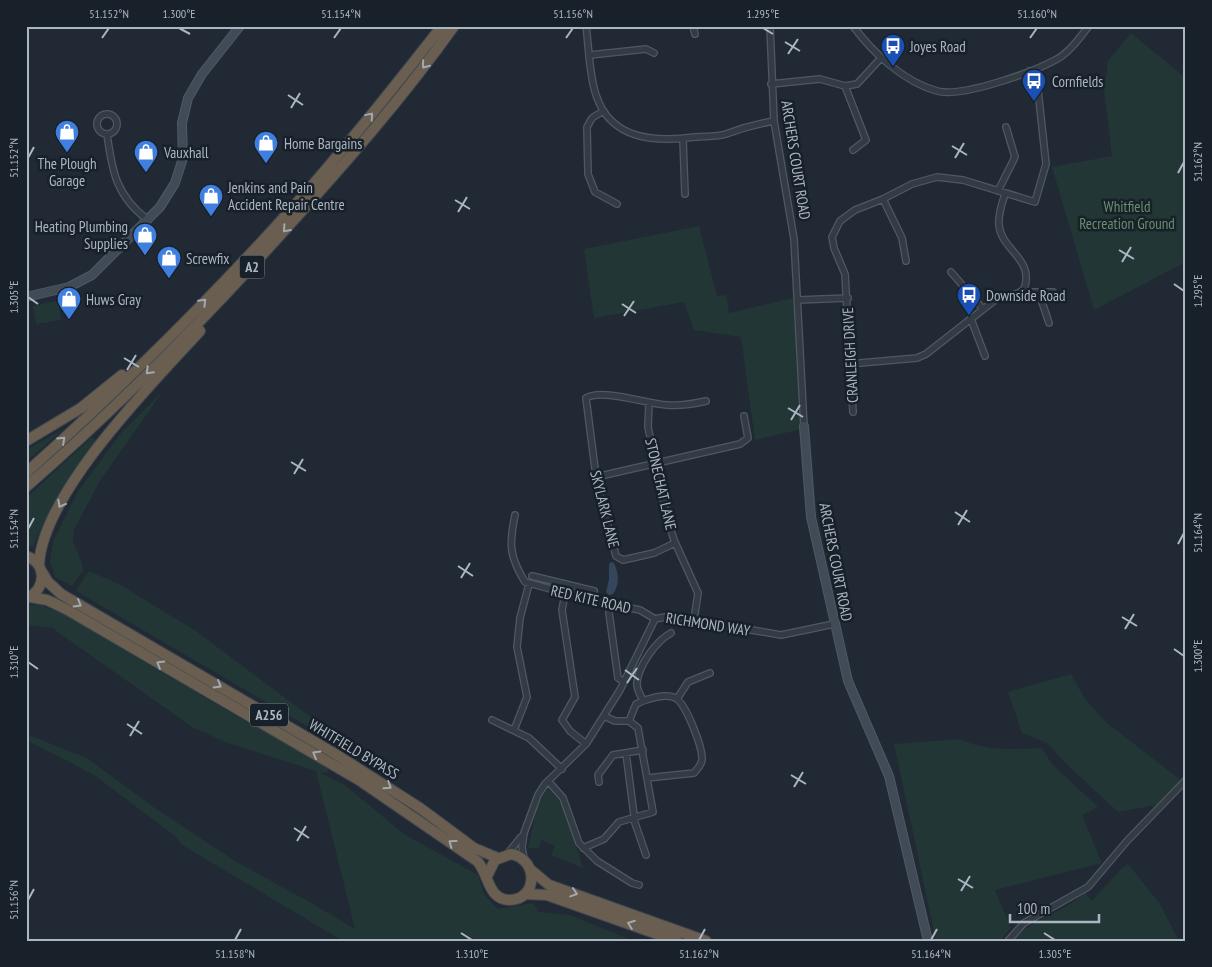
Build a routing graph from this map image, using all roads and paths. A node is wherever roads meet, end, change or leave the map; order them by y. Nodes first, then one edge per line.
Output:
1 (240, 26) edge
2 (442, 26) edge
3 (454, 26) edge
4 (586, 26) edge
5 (693, 26) edge
6 (770, 26) edge
7 (853, 26) edge
8 (1089, 26) edge
9 (695, 34) dead end
10 (654, 52) dead end
11 (590, 55) junction
12 (882, 58) junction
13 (1029, 71) junction
14 (771, 84) junction
15 (845, 86) junction
16 (603, 110) junction
17 (774, 121) junction
18 (1006, 127) dead end
19 (107, 134) dead end
20 (683, 139) junction
21 (853, 150) dead end
22 (998, 191) junction
23 (685, 194) dead end
24 (1005, 194) junction
25 (884, 199) junction
26 (617, 204) dead end
27 (148, 220) junction
28 (906, 261) dead end
29 (951, 272) dead end
30 (244, 276) junction
31 (1024, 289) junction
32 (1053, 292) dead end
33 (1039, 293) junction
34 (26, 297) edge
35 (848, 298) junction
36 (798, 300) junction
37 (983, 309) junction
38 (970, 319) junction
39 (186, 320) junction
40 (1049, 323) dead end
41 (985, 356) dead end
42 (849, 364) junction
43 (706, 401) dead end
44 (649, 403) junction
45 (853, 412) dead end
46 (744, 416) dead end
47 (804, 426) joint
48 (26, 440) edge
49 (656, 464) junction
50 (26, 473) edge
51 (596, 477) junction
52 (26, 487) edge
53 (515, 515) dead end
54 (675, 543) junction
55 (26, 556) edge
56 (41, 568) junction
57 (532, 576) dead end
58 (547, 579) junction
59 (527, 583) junction
60 (545, 588) junction
61 (584, 588) junction
62 (594, 591) dead end
63 (565, 594) junction
64 (28, 597) edge
65 (581, 598) junction
66 (610, 605) junction
67 (655, 619) junction
68 (694, 620) junction
69 (834, 624) junction
70 (671, 633) dead end
71 (710, 673) dead end
72 (624, 682) junction
73 (677, 699) junction
74 (643, 700) junction
75 (604, 716) junction
76 (492, 720) dead end
77 (629, 720) junction
78 (514, 730) junction
79 (586, 744) junction
80 (643, 750) junction
81 (626, 753) junction
82 (562, 769) junction
83 (647, 778) junction
84 (1186, 780) edge
85 (548, 781) junction
86 (599, 782) dead end
87 (634, 816) junction
88 (524, 833) junction
89 (583, 848) junction
90 (502, 856) junction
91 (646, 856) dead end
92 (524, 859) junction
93 (532, 870) junction
94 (487, 876) junction
95 (639, 885) dead end
96 (525, 894) junction
97 (676, 941) edge
98 (706, 941) edge
99 (928, 941) edge
100 (1008, 941) edge

1 - 27 street
39 -> 2 highway, A2
3 -> 30 highway, A2
4 - 11 street
5 - 9 street
6 - 14 street, ARCHERS COURT ROAD
7 - 12 street
8 - 13 street
10 - 11 street
11 - 16 street
12 - 13 street
12 - 15 street
13 - 24 street, CRANLEIGH DRIVE
14 - 15 street
14 - 17 street, ARCHERS COURT ROAD
15 - 21 street
16 - 20 street
16 - 26 street
17 - 20 street
17 - 36 street, ARCHERS COURT ROAD
18 - 22 street
19 - 27 street
20 - 23 street
22 - 24 street, CRANLEIGH DRIVE
22 - 25 street, CRANLEIGH DRIVE
24 - 31 street
25 - 28 street
25 - 35 street, CRANLEIGH DRIVE
27 - 34 street
29 - 37 street
30 -> 52 highway, A2
30 -> 56 highway
31 - 33 street
31 - 37 street
32 - 33 street
33 - 40 street
35 - 36 street, CRANLEIGH DRIVE
35 - 42 street, CRANLEIGH DRIVE
36 - 47 street, ARCHERS COURT ROAD
37 - 38 street
38 - 41 street
38 - 42 street
39 - 48 highway
50 -> 39 highway, A2
42 - 45 street, CRANLEIGH DRIVE
43 - 44 street
44 - 49 street, STONECHAT LANE
44 - 51 street, SKYLARK LANE
46 - 49 street
47 - 69 street, ARCHERS COURT ROAD
49 - 51 street
49 - 54 street, STONECHAT LANE
51 - 54 street, SKYLARK LANE
53 - 59 street
54 - 68 street, STONECHAT LANE
55 - 56 highway, WHITFIELD BYPASS
56 - 64 highway
56 -> 90 highway, WHITFIELD BYPASS / A256
57 - 58 street
58 - 60 street
58 - 61 street
59 - 60 street, RED KITE ROAD
59 - 78 street
60 - 63 street, RED KITE ROAD
61 - 62 street
61 - 65 street
63 - 65 street, RED KITE ROAD
63 - 79 street
94 -> 64 highway, WHITFIELD BYPASS / A256
65 - 66 street, RED KITE ROAD
66 - 67 street, RED KITE ROAD
66 - 72 street
67 - 68 street, RICHMOND WAY
67 - 72 street, RICHMOND WAY
68 - 69 street, RICHMOND WAY
69 - 99 street, ARCHERS COURT ROAD
70 - 74 street
71 - 73 street
72 - 75 street, RICHMOND WAY
73 - 74 street
73 - 83 street
74 - 77 street
75 - 77 street
75 - 79 street, RICHMOND WAY
76 - 78 street
77 - 80 street
78 - 82 street
79 - 82 street, RICHMOND WAY
80 - 81 street
80 - 83 street
81 - 86 street
81 - 87 street
82 - 85 street, RICHMOND WAY
83 - 87 street
84 - 100 street
85 - 88 street, RICHMOND WAY
85 - 89 street
87 - 89 street
87 - 91 street
88 - 90 street, RICHMOND WAY
88 - 92 street, RICHMOND WAY
89 - 95 street
90 - 92 highway
90 - 94 highway
92 - 93 highway
93 - 96 highway
93 -> 98 highway
94 - 96 highway
97 -> 96 highway

